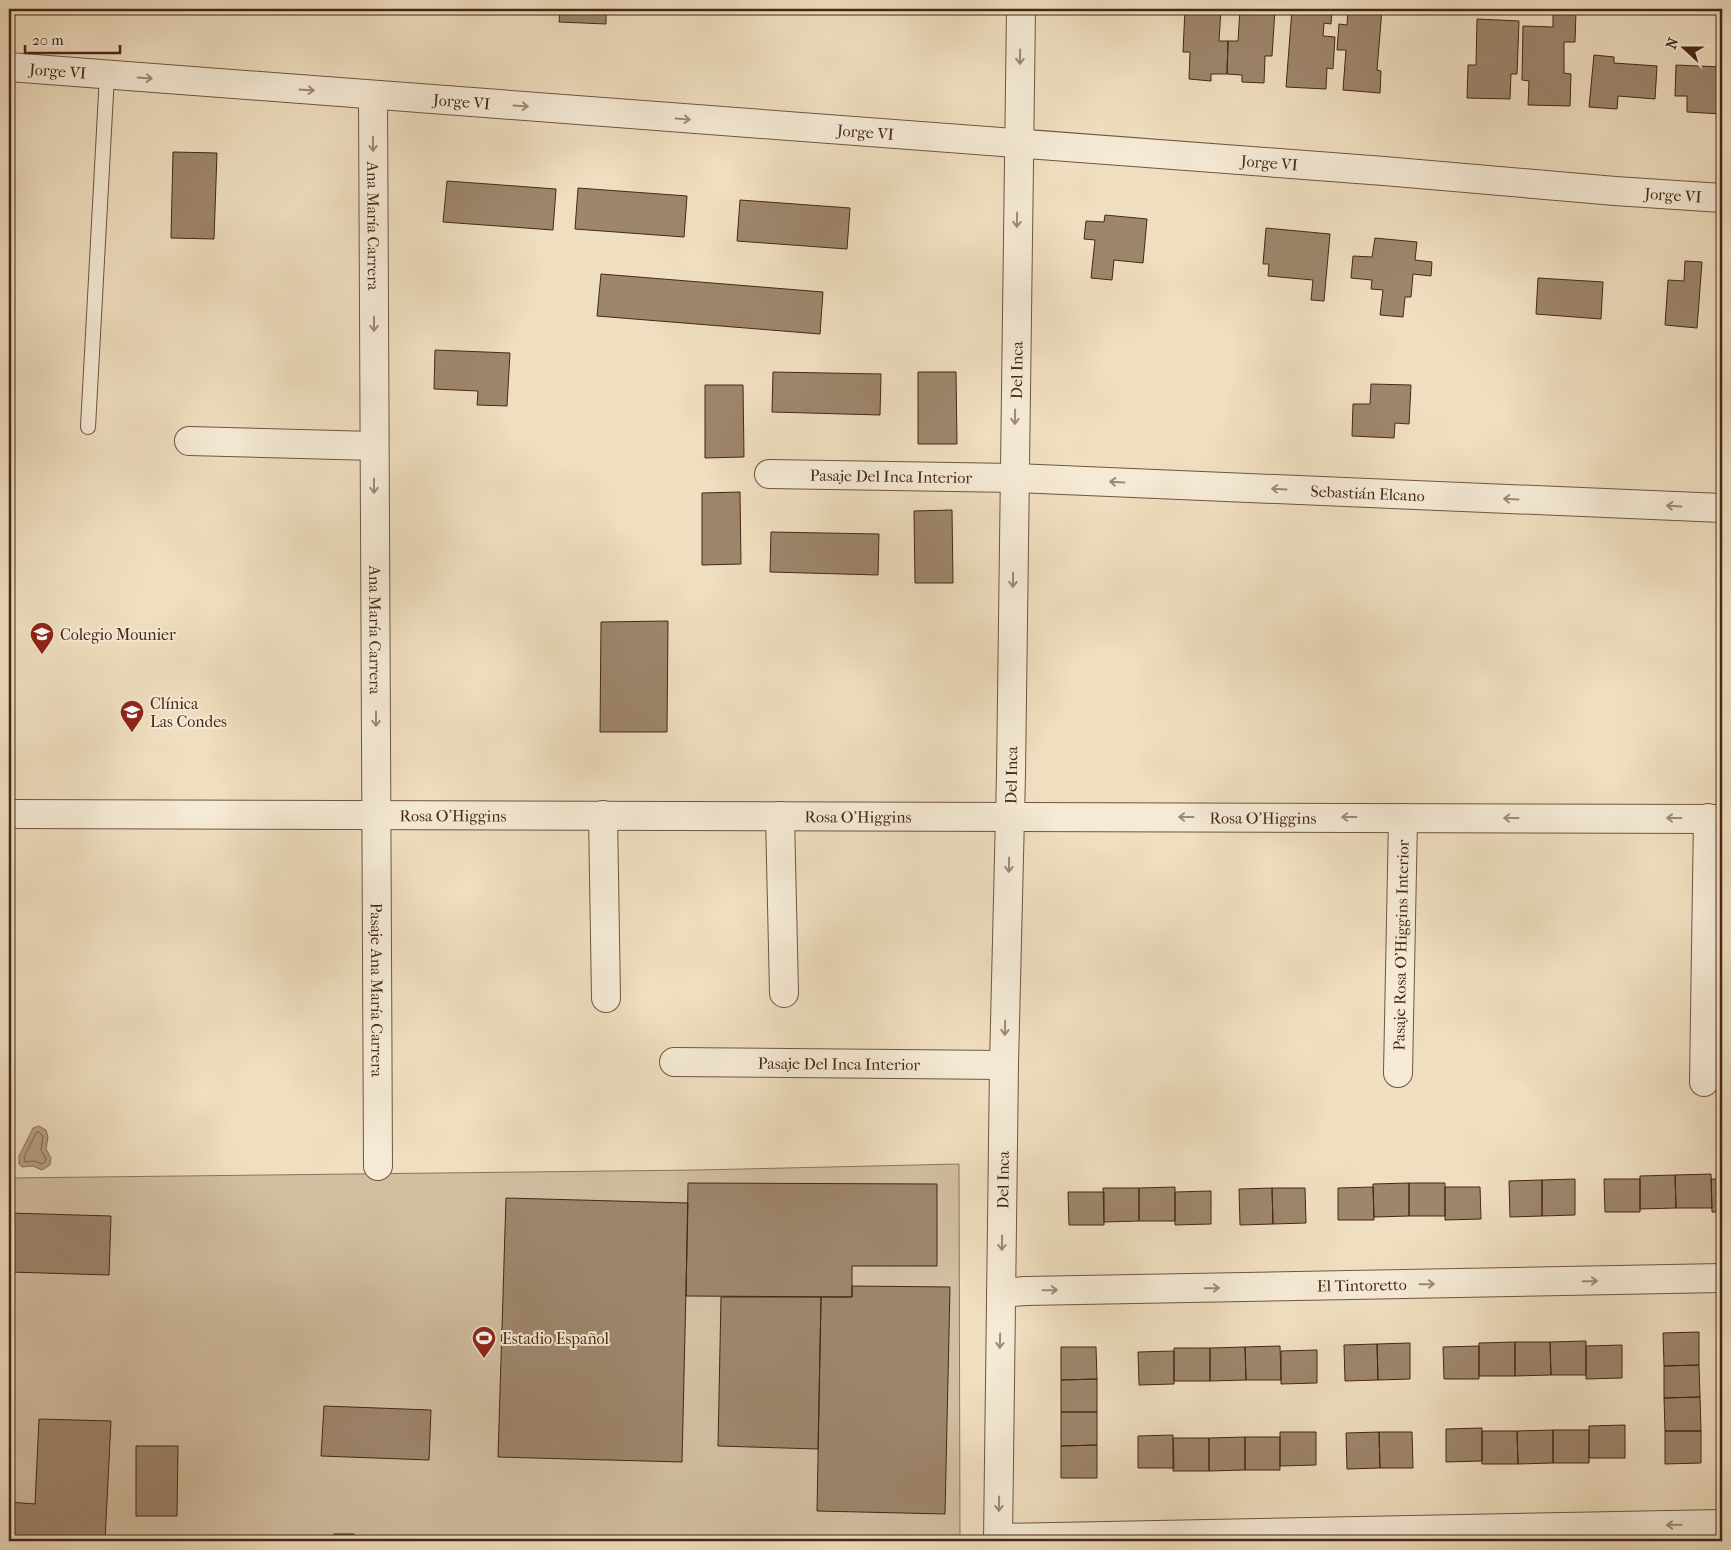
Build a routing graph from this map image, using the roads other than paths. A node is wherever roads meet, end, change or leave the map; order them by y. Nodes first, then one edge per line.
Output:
1 (1020, 9) edge
2 (9, 67) edge
3 (107, 75) junction
4 (373, 95) junction
5 (1018, 144) junction
6 (1722, 198) edge
7 (88, 427) dead end
8 (189, 441) dead end
9 (374, 446) junction
10 (769, 474) dead end
11 (1014, 478) junction
12 (1722, 508) edge
13 (9, 814) edge
14 (376, 815) junction
15 (603, 815) junction
16 (780, 816) junction
17 (1010, 817) junction
18 (1403, 818) junction
19 (1715, 818) edge
20 (784, 993) dead end
21 (606, 998) dead end
22 (674, 1062) dead end
23 (1004, 1065) junction
24 (1398, 1072) dead end
25 (1704, 1082) dead end
26 (378, 1166) dead end
27 (1722, 1278) edge
28 (1001, 1293) junction
29 (1722, 1524) edge
30 (998, 1540) edge

1 -> 5 street, Del Inca
2 - 3 street, Jorge VI
3 -> 4 street, Jorge VI
3 - 7 lane
4 -> 5 street, Jorge VI
4 -> 9 street, Ana María Carrera
5 - 6 street, Jorge VI
5 -> 11 street, Del Inca
8 - 9 street
9 -> 14 street, Ana María Carrera
10 - 11 street, Pasaje Del Inca Interior
12 -> 11 street, Sebastián Elcano
11 -> 17 street, Del Inca
13 - 14 street, Rosa O'Higgins
14 - 15 street, Rosa O'Higgins
14 - 26 street, Pasaje Ana María Carrera
15 - 16 street, Rosa O'Higgins
15 - 21 street
16 - 17 street, Rosa O'Higgins
16 - 20 street
18 -> 17 street, Rosa O'Higgins
17 -> 23 street, Del Inca
19 -> 18 street, Rosa O'Higgins
18 - 24 street, Pasaje Rosa O'Higgins Interior
19 - 25 street, Rosa O'Higgins
22 - 23 street, Pasaje Del Inca Interior
23 -> 28 street, Del Inca
28 -> 27 street, El Tintoretto
28 -> 30 street, Del Inca
29 -> 30 street

